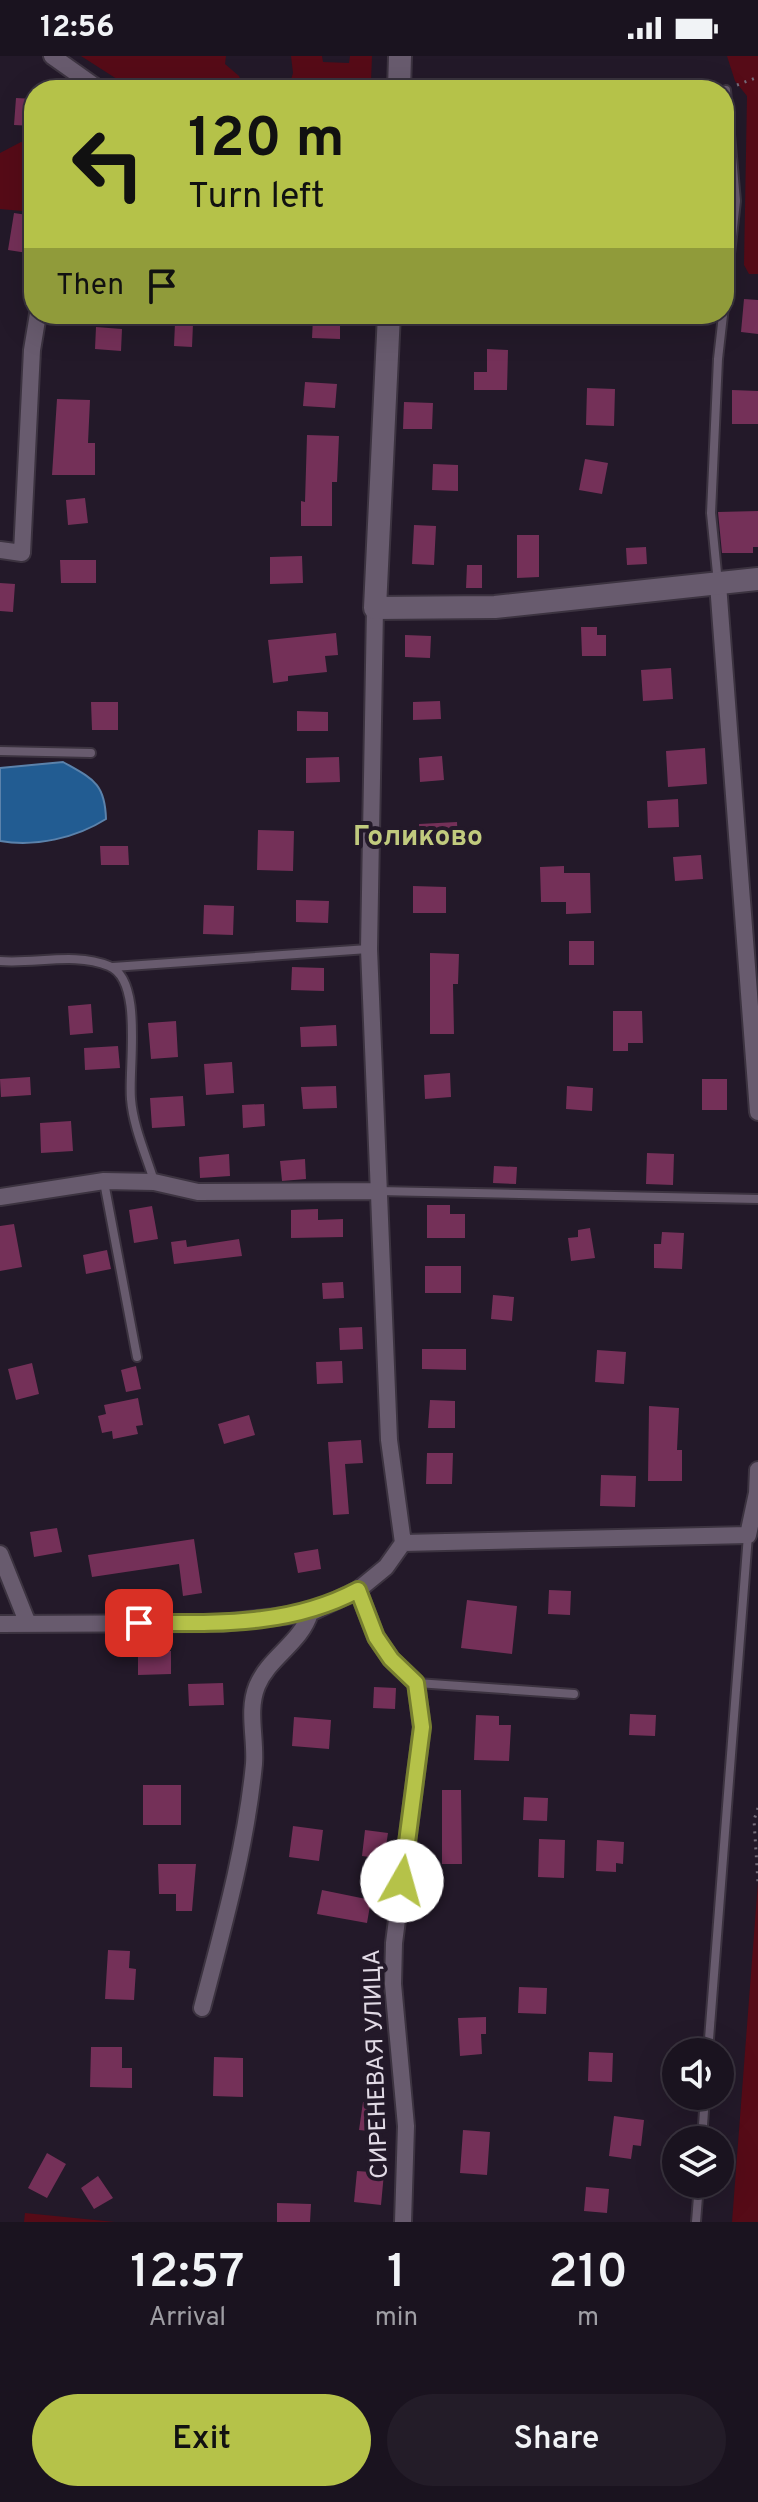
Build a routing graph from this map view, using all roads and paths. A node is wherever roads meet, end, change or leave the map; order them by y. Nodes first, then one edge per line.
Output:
1 (52, 56) edge
2 (400, 56) edge
3 (758, 77) edge
4 (86, 80) edge
5 (399, 80) edge
6 (734, 87) edge
7 (734, 179) edge
8 (734, 219) edge
9 (36, 324) edge
10 (389, 324) edge
11 (722, 324) edge
12 (0, 550) edge
13 (758, 579) edge
14 (718, 584) junction
15 (375, 608) junction
16 (0, 751) edge
17 (91, 753) dead end
18 (369, 949) junction
19 (0, 961) edge
20 (113, 967) junction
21 (758, 1112) edge
22 (104, 1181) junction
23 (154, 1182) junction
24 (377, 1191) junction
25 (0, 1197) edge
26 (758, 1199) edge
27 (137, 1357) dead end
28 (758, 1470) edge
29 (748, 1535) junction
30 (403, 1543) junction
31 (0, 1554) edge
32 (358, 1590) junction
33 (310, 1613) junction
34 (0, 1624) edge
35 (28, 1624) junction
36 (416, 1683) junction
37 (574, 1694) dead end
38 (758, 1808) edge
39 (758, 1883) edge
40 (202, 2008) dead end
41 (709, 2038) edge
42 (698, 2198) edge
43 (403, 2222) edge
44 (696, 2222) edge

1 - 4 street
2 - 5 street
3 - 6 path
7 - 8 lane
9 - 12 street
10 - 15 street
11 - 14 lane
13 - 14 street
14 - 15 street
14 - 21 street
15 - 18 street
16 - 17 lane
18 - 20 lane
18 - 24 street
19 - 20 lane
20 - 23 lane
22 - 23 street
22 - 25 street
22 - 27 lane
23 - 24 street
24 - 26 lane
24 - 30 street
28 - 29 street
29 - 30 street
29 - 41 lane
30 - 32 street
31 - 35 street
32 - 33 street
32 - 36 street
33 - 35 street
33 - 40 street
34 - 35 street
36 - 37 lane
36 - 43 street, СИРЕНЕВАЯ УЛИЦА
38 - 39 path
42 - 44 lane

